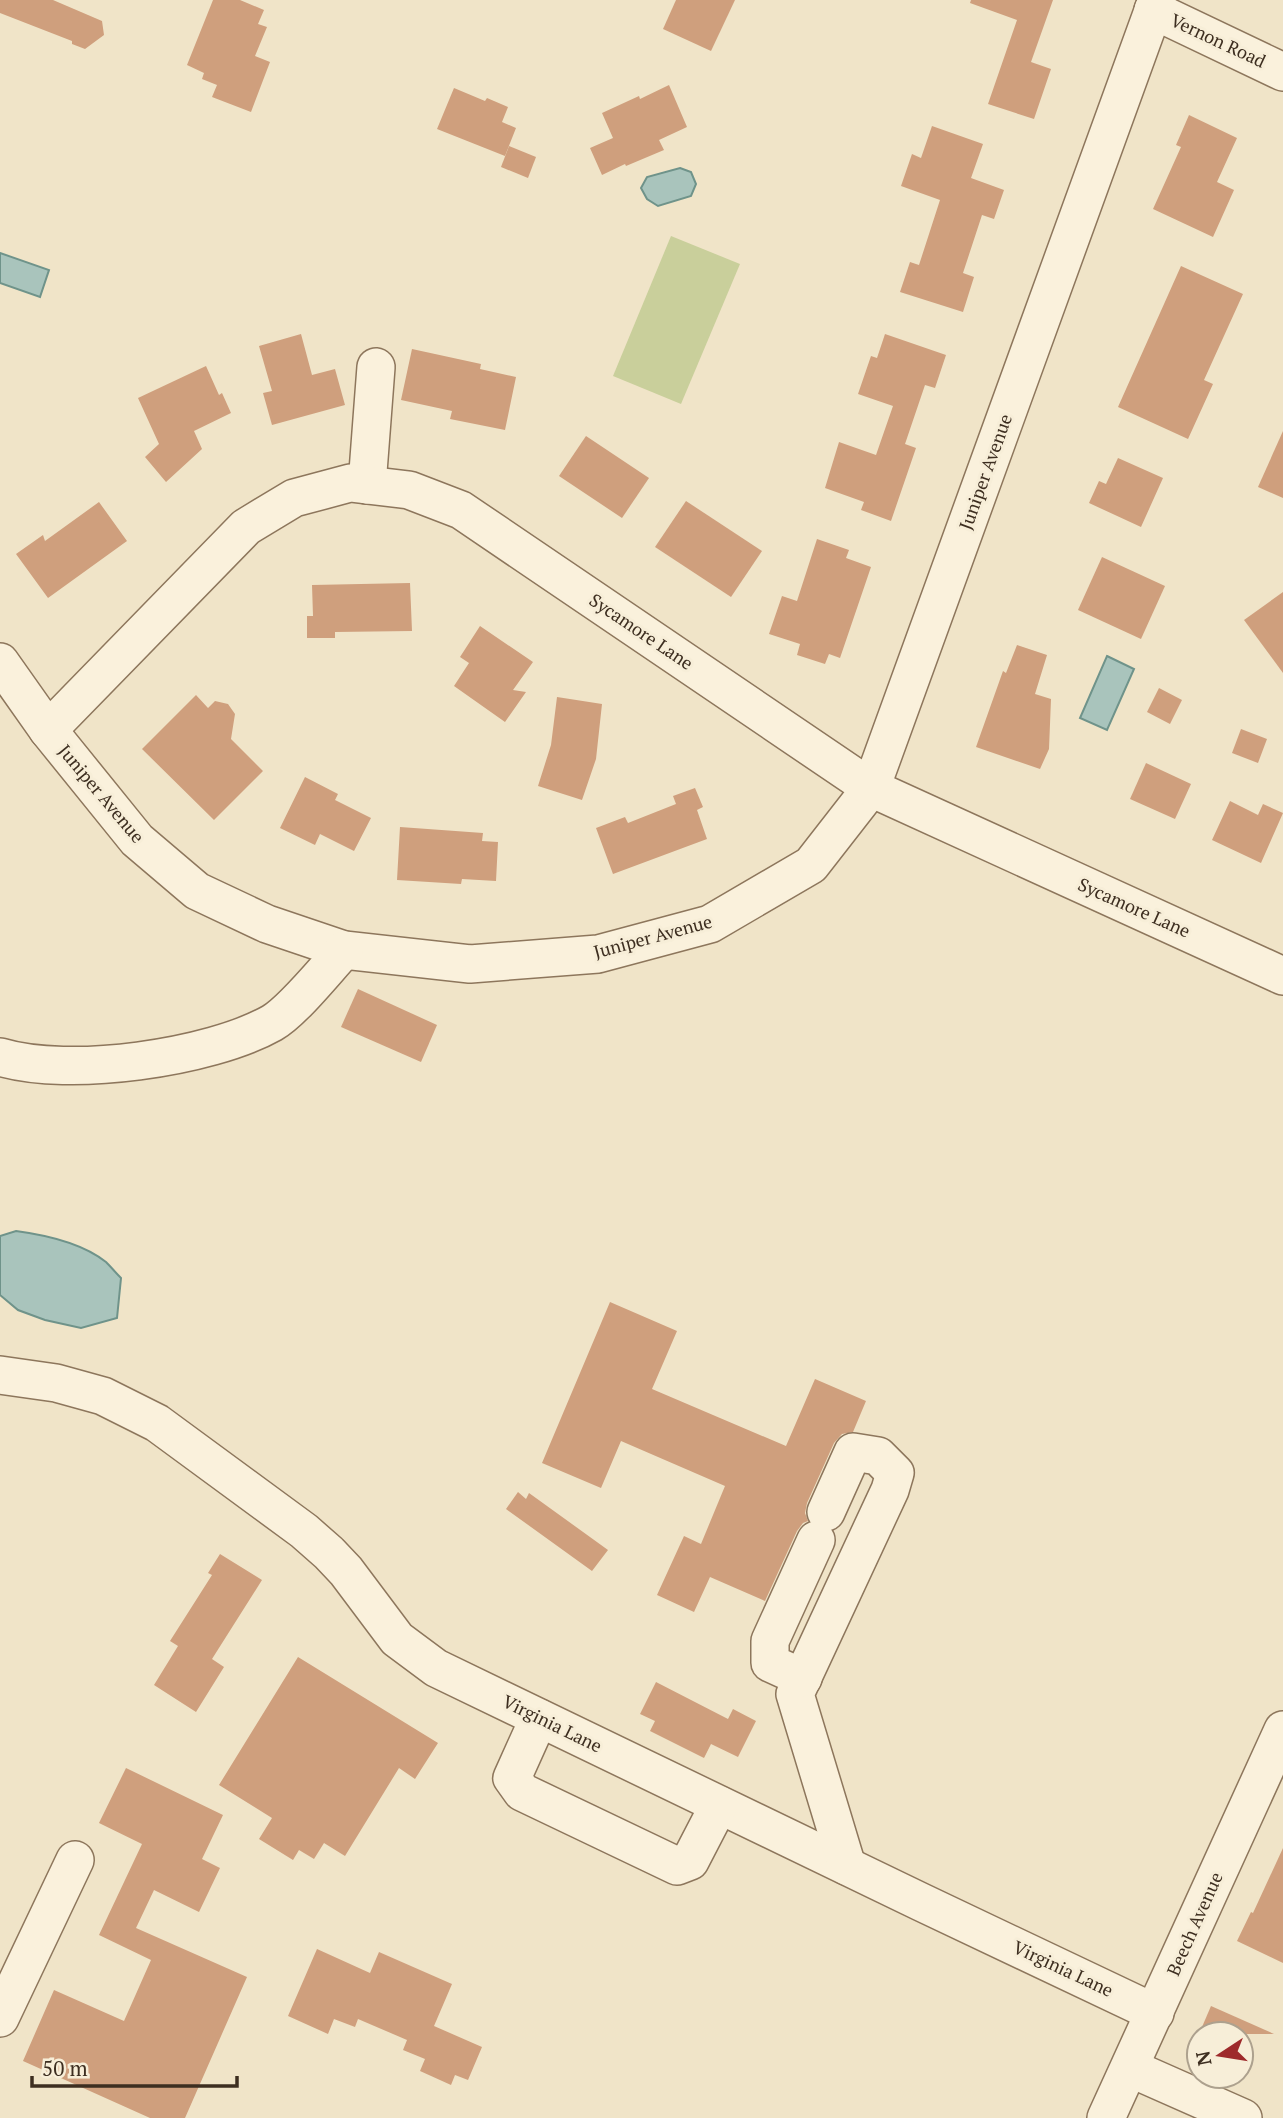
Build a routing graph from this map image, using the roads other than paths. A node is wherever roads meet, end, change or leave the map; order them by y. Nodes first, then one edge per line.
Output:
1 (1155, 5) edge
2 (1283, 72) edge
3 (376, 367) dead end
4 (367, 485) junction
5 (0, 662) edge
6 (48, 730) junction
7 (871, 788) junction
8 (344, 950) junction
9 (1283, 976) edge
10 (0, 1057) edge
11 (0, 1375) edge
12 (803, 1678) junction
13 (539, 1718) junction
14 (1283, 1730) edge
15 (719, 1805) junction
16 (75, 1860) dead end
17 (847, 1866) junction
18 (1155, 2013) junction
19 (0, 2018) edge
20 (1130, 2068) junction
21 (1106, 2118) edge
22 (1243, 2118) edge

1 - 2 street, Vernon Road
1 - 7 street, Juniper Avenue
3 - 4 street
4 - 6 street, Sycamore Lane
4 - 7 street, Sycamore Lane
5 - 6 street, Juniper Avenue
6 - 8 street, Juniper Avenue
7 - 8 street, Juniper Avenue
7 - 9 street, Sycamore Lane
8 - 10 street
11 - 13 street, Virginia Lane
12 - 12 street
12 - 17 street
13 - 15 street, Virginia Lane
13 - 15 street
14 - 18 street, Beech Avenue
15 - 17 street, Virginia Lane
16 - 19 street
17 - 18 street, Virginia Lane
18 - 20 street, Beech Avenue
20 - 21 street, Beech Avenue
20 - 22 street

